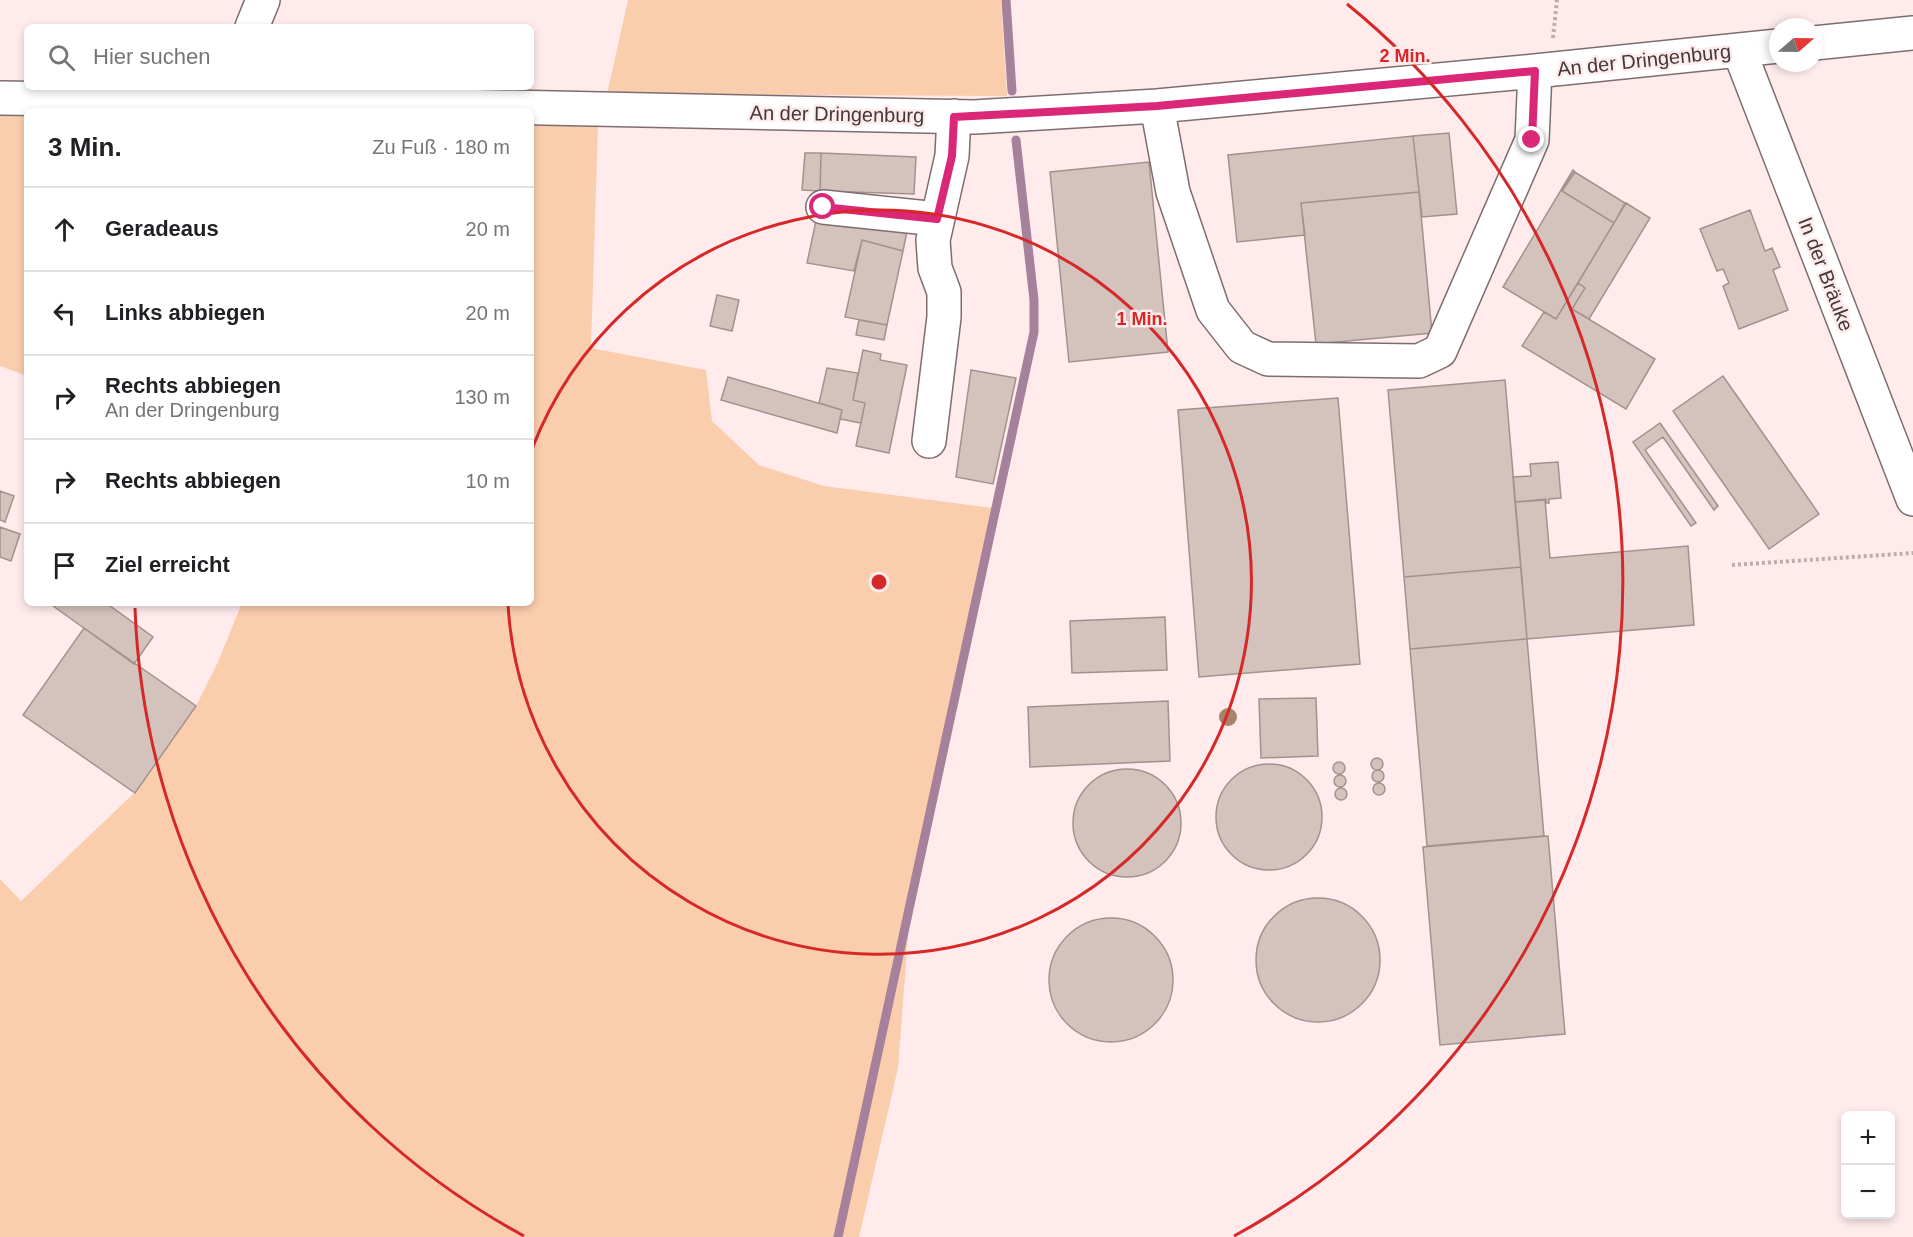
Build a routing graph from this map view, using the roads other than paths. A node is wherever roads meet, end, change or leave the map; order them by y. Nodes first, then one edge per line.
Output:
1 (263, 0) edge
2 (253, 24) edge
3 (1913, 33) edge
4 (1823, 42) edge
5 (1769, 47) edge
6 (1739, 50) junction
7 (1535, 71) junction
8 (222, 94) edge
9 (0, 98) edge
10 (1157, 106) junction
11 (954, 117) junction
12 (823, 207) dead end
13 (937, 219) junction
14 (929, 441) dead end
15 (1913, 499) edge

1 - 2 street
3 - 4 street
5 - 6 street, An der Dringenburg
6 - 7 street, An der Dringenburg
6 - 15 street, In der Bräuke
7 - 10 street, An der Dringenburg
7 - 10 street
8 - 9 street, An der Dringenburg
8 - 11 street, An der Dringenburg
10 - 11 street, An der Dringenburg
11 - 13 street
12 - 13 street
13 - 14 street

